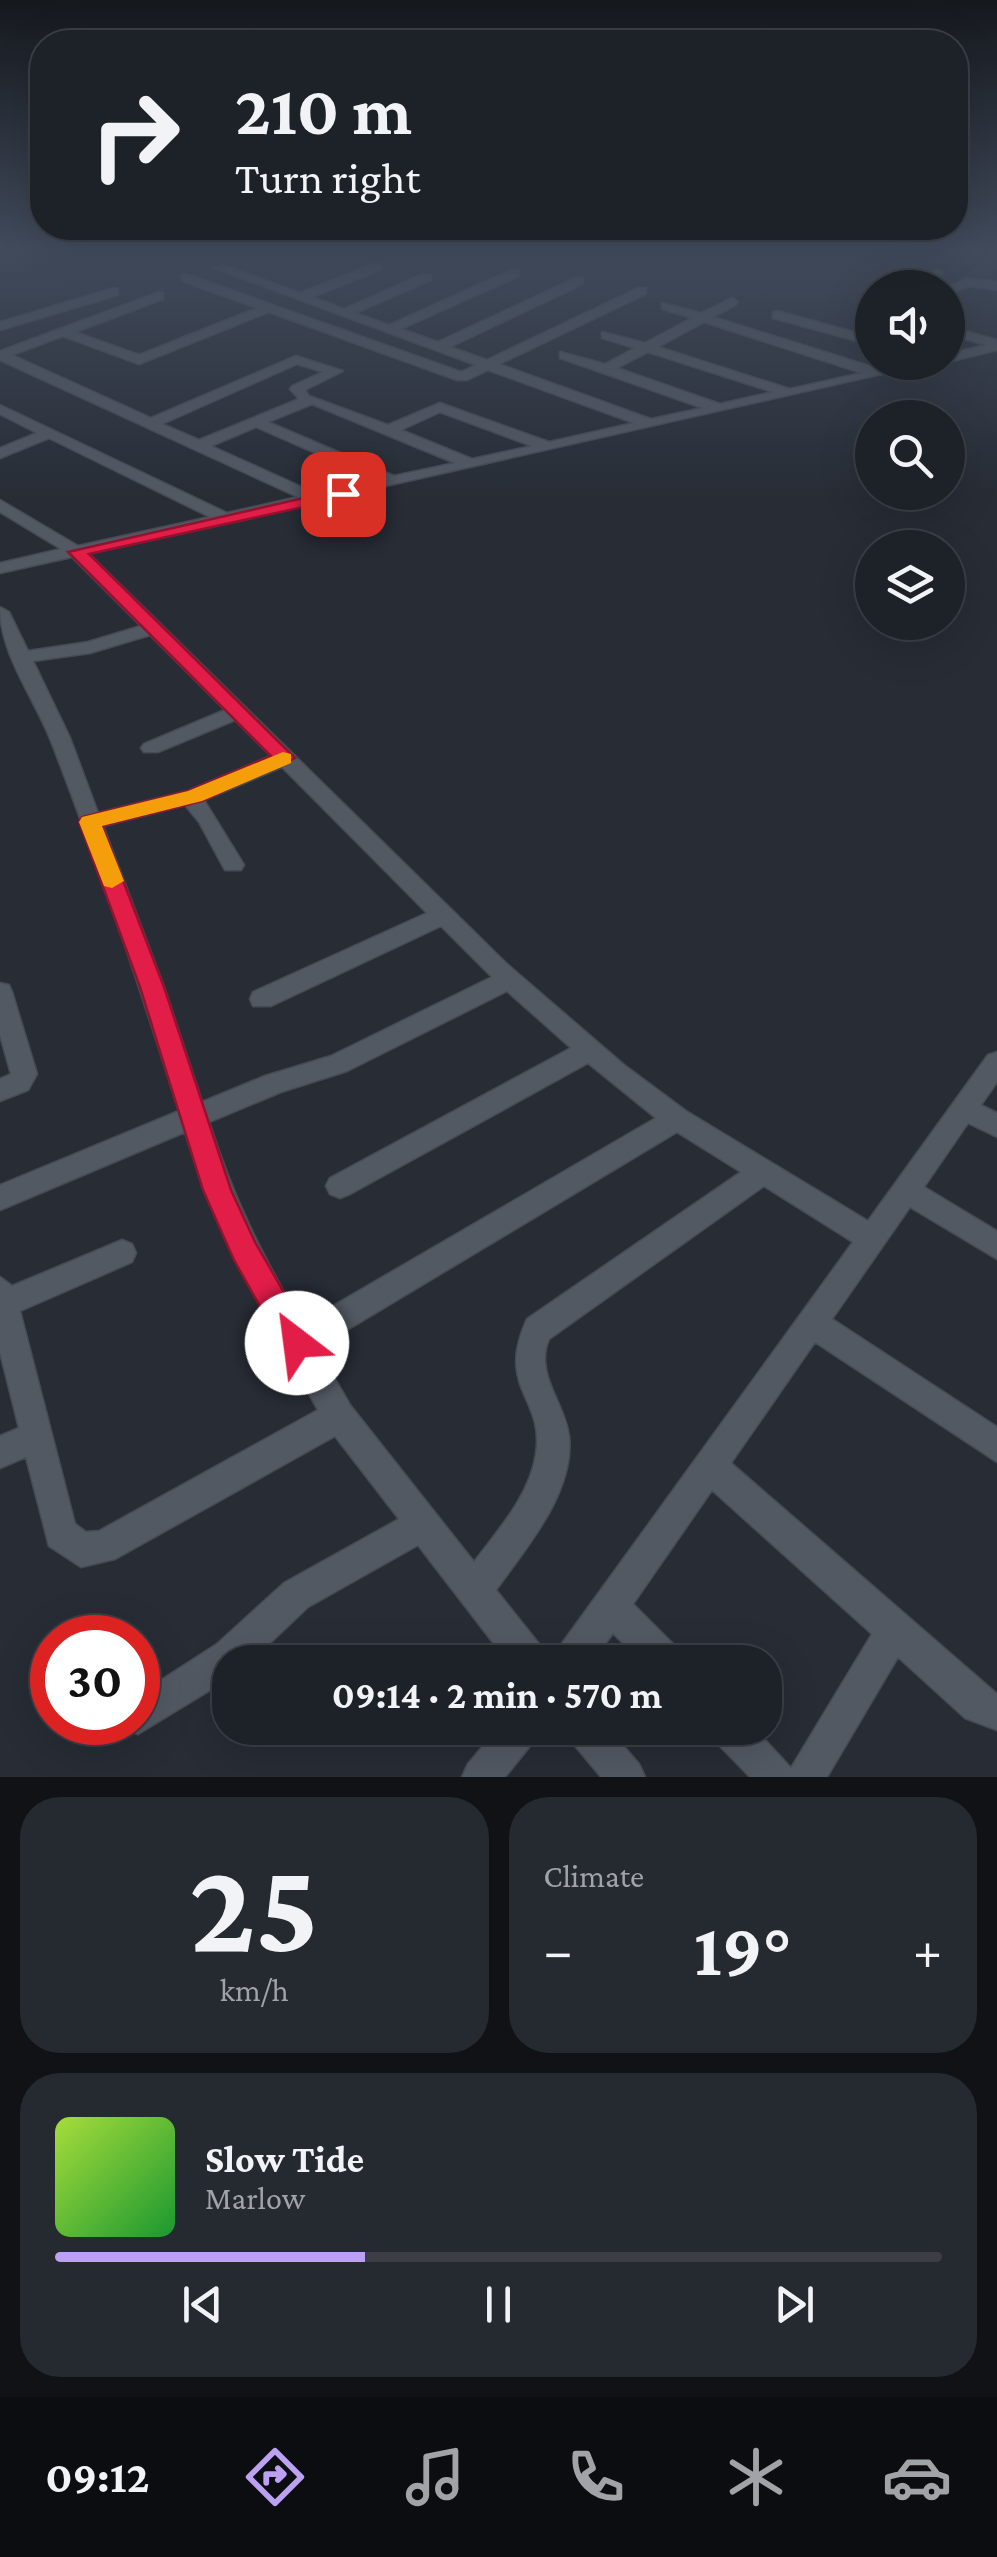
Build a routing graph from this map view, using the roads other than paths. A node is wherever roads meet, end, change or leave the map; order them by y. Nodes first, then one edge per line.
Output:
1 (64, 332) joint
2 (209, 332) edge
3 (332, 332) edge
4 (398, 332) edge
5 (471, 332) edge
6 (559, 332) edge
7 (676, 332) edge
8 (749, 332) edge
9 (607, 335) dead end
10 (965, 335) edge
11 (997, 345) edge
12 (438, 347) junction
13 (646, 348) junction
14 (965, 353) edge
15 (565, 355) dead end
16 (3, 359) edge
17 (490, 366) junction
18 (855, 367) edge
19 (606, 369) junction
20 (855, 379) edge
21 (791, 393) junction
22 (308, 398) junction
23 (0, 409) edge
24 (720, 409) junction
25 (25, 420) junction
26 (253, 421) junction
27 (150, 424) junction
28 (652, 424) junction
29 (0, 429) edge
30 (388, 430) junction
31 (50, 432) junction
32 (198, 446) junction
33 (550, 447) junction
34 (0, 453) edge
35 (472, 464) junction
36 (396, 482) junction
37 (317, 500) junction
38 (0, 505) edge
39 (228, 519) junction
40 (77, 552) junction
41 (0, 568) edge
42 (0, 612) edge
43 (154, 628) junction
44 (24, 657) junction
45 (238, 711) junction
46 (151, 748) dead end
47 (285, 758) junction
48 (190, 798) junction
49 (90, 822) junction
50 (234, 865) dead end
51 (444, 915) junction
52 (510, 980) junction
53 (0, 992) edge
54 (262, 999) dead end
55 (590, 1050) junction
56 (997, 1062) edge
57 (0, 1090) edge
58 (964, 1108) junction
59 (191, 1117) junction
60 (677, 1120) junction
61 (997, 1126) edge
62 (763, 1172) junction
63 (340, 1186) dead end
64 (906, 1190) junction
65 (0, 1198) edge
66 (872, 1238) junction
67 (997, 1246) edge
68 (122, 1253) dead end
69 (1, 1300) edge
70 (812, 1322) junction
71 (297, 1343) junction
72 (339, 1416) junction
73 (36, 1438) junction
74 (997, 1446) edge
75 (0, 1452) edge
76 (710, 1466) junction
77 (420, 1526) junction
78 (472, 1592) junction
79 (611, 1606) junction
80 (893, 1632) junction
81 (516, 1645) edge
82 (583, 1645) edge
83 (649, 1645) edge
84 (160, 1702) edge
85 (997, 1712) edge
86 (507, 1745) edge
87 (599, 1745) edge
88 (745, 1745) edge
89 (481, 1777) edge
90 (626, 1777) edge
91 (776, 1777) edge
92 (806, 1777) edge

1 - 2 street
1 - 16 street
3 - 17 street
4 - 12 street
5 - 12 street
6 - 17 street
7 - 13 street
8 - 18 street
9 - 13 street
10 - 11 street
11 - 14 street
12 - 17 street
13 - 19 street
13 - 21 street
15 - 19 street
16 - 27 street
17 - 28 street
19 - 24 street
20 - 21 street
21 - 24 street
22 - 26 street
22 - 27 street
22 - 30 street
23 - 25 street
24 - 28 street
25 - 29 street
25 - 31 street
26 - 32 street
26 - 36 street
27 - 32 street
28 - 33 street
30 - 33 street
30 - 35 street
31 - 34 street
31 - 39 street
32 - 37 street
33 - 35 street
35 - 36 street
36 - 37 street
37 - 39 street
38 - 40 street
39 - 40 street
40 - 41 street
40 - 43 street
42 - 44 street
43 - 44 street
43 - 45 street
44 - 49 street
45 - 46 street
45 - 47 street
47 - 48 street
47 - 51 street
48 - 49 street
48 - 50 street
49 - 59 street
51 - 52 street
51 - 54 street
52 - 55 street
52 - 59 street
53 - 57 street
55 - 60 street
55 - 63 street
56 - 58 street
58 - 61 street
58 - 64 street
59 - 65 street
59 - 71 street
60 - 62 street
60 - 71 street
62 - 66 street
62 - 78 street
64 - 66 street
64 - 67 street
66 - 70 street
68 - 69 street
69 - 73 street
70 - 74 street
70 - 76 street
71 - 72 street
72 - 73 street
72 - 77 street
73 - 75 street
76 - 79 street
76 - 80 street
77 - 78 street
77 - 84 street
78 - 81 street
79 - 82 street
79 - 83 street
80 - 85 street
80 - 92 street
86 - 89 street
87 - 90 street
88 - 91 street

